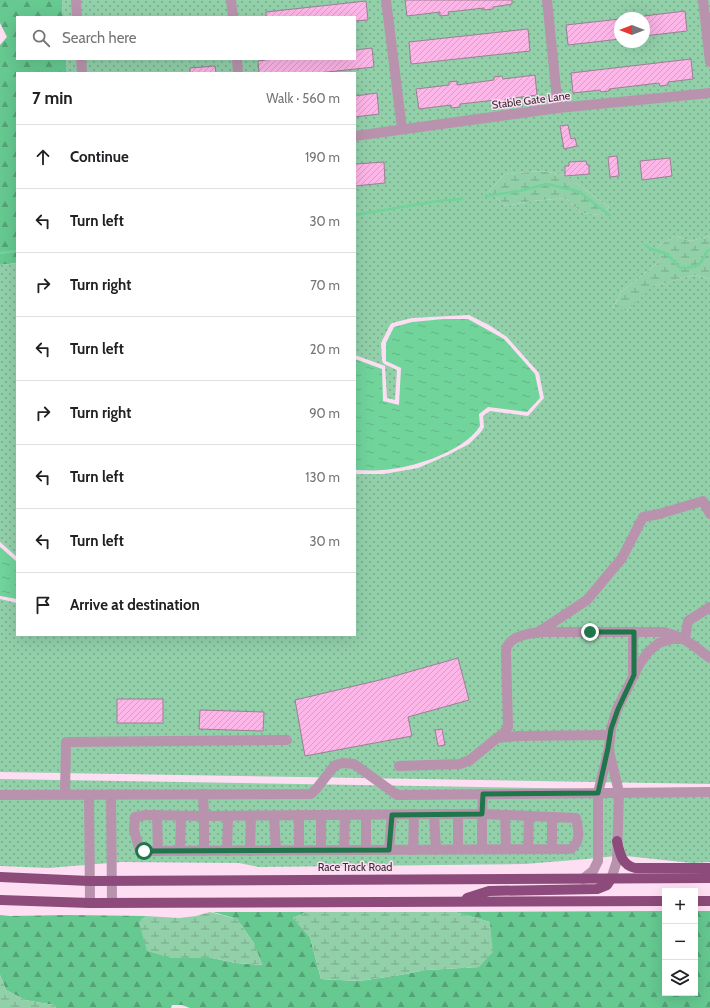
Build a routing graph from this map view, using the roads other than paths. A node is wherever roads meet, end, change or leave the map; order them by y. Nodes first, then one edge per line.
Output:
1 (76, 0) edge
2 (231, 0) edge
3 (386, 0) edge
4 (547, 0) edge
5 (703, 0) edge
6 (78, 16) edge
7 (233, 16) edge
8 (81, 60) edge
9 (237, 60) edge
10 (710, 62) edge
11 (82, 72) edge
12 (238, 72) edge
13 (710, 93) edge
14 (558, 108) junction
15 (402, 129) junction
16 (356, 136) edge
17 (710, 514) edge
18 (710, 607) edge
19 (537, 632) junction
20 (634, 632) junction
21 (685, 639) junction
22 (710, 658) edge
23 (634, 675) junction
24 (610, 735) junction
25 (497, 738) junction
26 (287, 740) dead end
27 (608, 748) junction
28 (399, 766) dead end
29 (619, 792) junction
30 (710, 792) edge
31 (598, 793) junction
32 (65, 794) junction
33 (111, 794) junction
34 (203, 794) junction
35 (483, 794) junction
36 (0, 795) edge
37 (89, 795) junction
38 (414, 814) junction
39 (434, 814) junction
40 (458, 814) junction
41 (482, 814) junction
42 (157, 815) junction
43 (321, 815) junction
44 (345, 815) junction
45 (366, 815) junction
46 (392, 815) junction
47 (506, 815) junction
48 (181, 816) junction
49 (204, 816) junction
50 (228, 816) junction
51 (251, 816) junction
52 (274, 816) junction
53 (299, 816) junction
54 (529, 816) junction
55 (552, 817) junction
56 (618, 841) junction
57 (482, 849) junction
58 (506, 849) junction
59 (528, 849) junction
60 (552, 849) junction
61 (276, 850) junction
62 (299, 850) junction
63 (321, 850) junction
64 (344, 850) junction
65 (366, 850) junction
66 (389, 850) junction
67 (414, 850) junction
68 (436, 850) junction
69 (458, 850) junction
70 (158, 851) junction
71 (180, 851) junction
72 (204, 851) junction
73 (227, 851) junction
74 (250, 851) junction
75 (710, 868) edge
76 (0, 877) edge
77 (710, 878) edge
78 (583, 879) junction
79 (611, 879) junction
80 (111, 880) junction
81 (89, 881) junction
82 (0, 900) edge
83 (458, 901) junction
84 (662, 901) edge
85 (698, 901) edge
86 (710, 901) edge
87 (112, 902) junction
88 (90, 903) junction

1 - 6 lane
2 - 7 lane
3 - 15 lane
4 - 14 lane
5 - 10 lane
8 - 11 lane
9 - 12 lane
13 - 14 lane, Stable Gate Lane
14 - 15 lane, Stable Gate Lane
15 - 16 lane, Stable Gate Lane
17 - 19 lane
18 - 21 lane
19 - 20 lane
19 - 25 lane
20 - 21 lane
20 - 23 lane
21 - 22 lane
21 - 23 lane
23 - 24 lane
24 - 25 lane
24 - 27 lane
25 - 28 lane
26 - 32 lane
27 - 29 lane
27 - 31 lane
29 - 30 lane
29 - 31 lane
29 - 56 lane
31 - 35 lane
31 - 78 lane
32 - 36 lane
32 - 37 lane
33 - 34 lane
33 - 37 lane
33 - 80 lane
34 - 35 lane
34 - 49 lane
35 - 41 lane
37 - 81 lane
38 - 39 lane
38 - 46 lane
38 - 67 lane
39 - 40 lane
39 - 68 lane
40 - 41 lane
40 - 69 lane
41 - 47 lane
41 - 57 lane
42 - 48 lane
42 - 70 lane
42 - 70 lane
43 - 44 lane
43 - 53 lane
43 - 63 lane
44 - 45 lane
44 - 64 lane
45 - 46 lane
45 - 65 lane
46 - 66 lane
47 - 54 lane
47 - 58 lane
48 - 49 lane
48 - 71 lane
49 - 50 lane
49 - 72 lane
50 - 51 lane
50 - 73 lane
51 - 52 lane
51 - 74 lane
52 - 53 lane
52 - 61 lane
53 - 62 lane
54 - 55 lane
54 - 59 lane
55 - 60 lane
55 - 60 lane
56 - 75 main road
56 - 79 lane
57 - 58 lane
57 - 69 lane
58 - 59 lane
59 - 60 lane
61 - 62 lane
61 - 74 lane
62 - 63 lane
63 - 64 lane
64 - 65 lane
65 - 66 lane
66 - 67 lane
67 - 68 lane
68 - 69 lane
70 - 71 lane
71 - 72 lane
72 - 73 lane
73 - 74 lane
76 - 81 main road, Race Track Road
77 - 79 main road, Race Track Road
78 - 79 main road, Race Track Road
78 - 80 main road, Race Track Road
79 - 83 main road
80 - 81 main road, Race Track Road
80 - 87 lane
81 - 88 lane
82 - 88 main road
83 - 84 main road
83 - 87 main road
85 - 86 main road
87 - 88 main road

